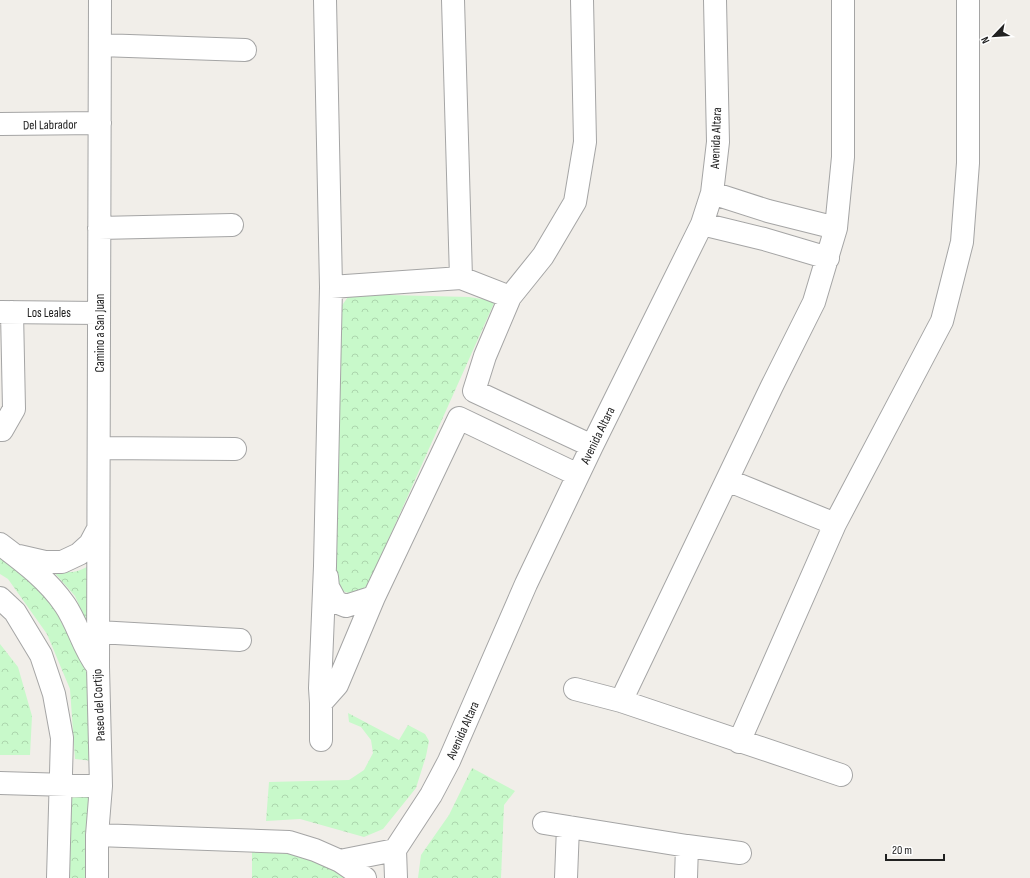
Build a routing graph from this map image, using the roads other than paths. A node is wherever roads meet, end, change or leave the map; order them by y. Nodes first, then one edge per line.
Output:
1 (100, 0) edge
2 (325, 0) edge
3 (453, 0) edge
4 (582, 0) edge
5 (715, 0) edge
6 (843, 0) edge
7 (968, 0) edge
8 (100, 45) junction
9 (244, 50) dead end
10 (100, 123) junction
11 (0, 124) edge
12 (712, 193) junction
13 (768, 211) junction
14 (702, 224) junction
15 (232, 225) dead end
16 (99, 228) junction
17 (836, 228) junction
18 (764, 239) junction
19 (828, 258) junction
20 (461, 278) junction
21 (331, 287) junction
22 (510, 297) junction
23 (6, 312) edge
24 (99, 313) junction
25 (541, 422) junction
26 (0, 430) edge
27 (592, 446) junction
28 (99, 448) junction
29 (235, 449) dead end
30 (529, 452) junction
31 (578, 475) junction
32 (727, 480) junction
33 (835, 524) junction
34 (98, 529) junction
35 (7, 550) edge
36 (325, 566) junction
37 (374, 597) junction
38 (0, 598) edge
39 (98, 632) junction
40 (240, 640) dead end
41 (98, 667) junction
42 (575, 689) dead end
43 (621, 701) junction
44 (321, 703) junction
45 (321, 740) dead end
46 (739, 742) junction
47 (841, 775) dead end
48 (0, 783) edge
49 (62, 785) junction
50 (101, 786) junction
51 (544, 823) dead end
52 (568, 827) junction
53 (97, 835) junction
54 (687, 846) junction
55 (395, 850) junction
56 (740, 853) dead end
57 (340, 861) junction
58 (58, 878) edge
59 (97, 878) edge
60 (365, 878) edge
61 (396, 878) edge
62 (566, 878) edge
63 (686, 878) edge

1 - 8 street, Camino a San Juan
2 - 21 street
3 - 20 street
4 - 22 street
5 - 12 street, Avenida Altara
6 - 17 street
7 - 33 street
8 - 9 street
8 - 10 street, Camino a San Juan
10 - 11 street, Del Labrador
10 - 16 street, Camino a San Juan
12 - 13 street
12 - 14 street, Avenida Altara
13 - 17 street
13 - 18 street
14 - 18 street
14 - 27 street, Avenida Altara
15 - 16 street
16 - 24 street, Camino a San Juan
17 - 19 street
18 - 19 street
19 - 32 street
20 - 21 street
20 - 22 street
21 - 36 street
22 - 25 street
23 - 24 street, Los Leales
23 - 26 street
24 - 28 street, Camino a San Juan
25 - 27 street
25 - 30 street
27 - 31 street, Avenida Altara
28 - 29 street
28 - 34 street, Camino a San Juan
30 - 31 street
30 - 37 street
31 - 55 street, Avenida Altara
32 - 33 street
32 - 43 street
33 - 46 street
34 - 35 street
34 - 39 street, Camino a San Juan
35 - 41 street, Paseo del Cortijo
36 - 37 street
36 - 44 street
37 - 44 street
38 - 49 street
39 - 40 street
39 - 41 street, Camino a San Juan
41 - 50 street, Paseo del Cortijo
42 - 43 street
43 - 46 street
44 - 45 street
46 - 47 street
48 - 49 street
49 - 50 street
49 - 58 street
50 - 53 street, Paseo del Cortijo
51 - 52 street
52 - 54 street
52 - 62 street
53 - 57 street
53 - 59 street, Paseo del Cortijo
54 - 56 street
54 - 63 street
55 - 57 street
55 - 61 street
57 - 60 street

